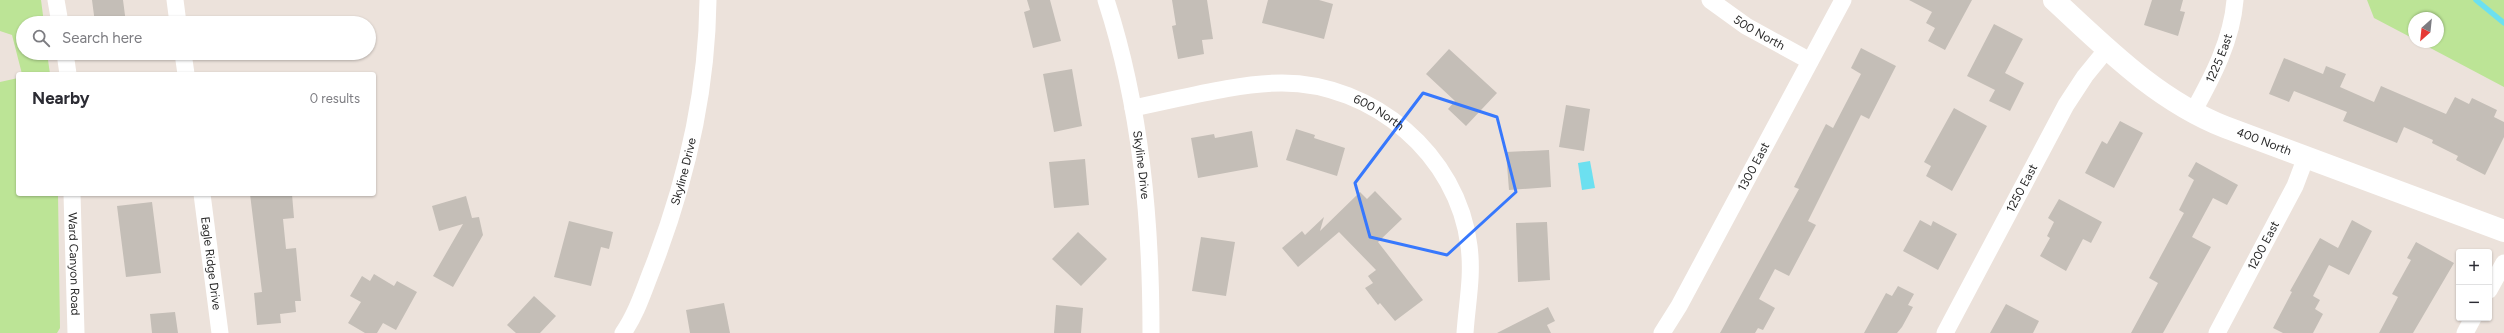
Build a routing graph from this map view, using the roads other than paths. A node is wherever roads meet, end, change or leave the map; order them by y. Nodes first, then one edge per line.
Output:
1 (56, 0) edge
2 (175, 0) edge
3 (708, 0) edge
4 (1106, 0) edge
5 (1710, 0) edge
6 (1842, 0) edge
7 (2054, 0) edge
8 (2235, 0) edge
9 (59, 16) edge
10 (177, 16) edge
11 (2107, 49) junction
12 (66, 60) edge
13 (184, 60) edge
14 (1810, 61) junction
15 (68, 72) edge
16 (186, 72) edge
17 (1133, 108) junction
18 (2193, 112) junction
19 (2306, 157) junction
20 (72, 196) edge
21 (202, 196) edge
22 (2504, 231) edge
23 (2504, 263) edge
24 (2492, 285) edge
25 (2471, 321) edge
26 (76, 333) edge
27 (220, 333) edge
28 (623, 333) edge
29 (1151, 333) edge
30 (1465, 333) edge
31 (1662, 333) edge
32 (1945, 333) edge
33 (2217, 333) edge
34 (2465, 333) edge

1 - 9 street
2 - 10 street
3 - 28 street, Skyline Drive
4 - 17 street, Skyline Drive
5 - 14 street, 500 North
6 - 14 street, 1300 East
7 - 11 main road, 400 North
8 - 18 street, 1225 East
11 - 18 main road, 400 North
11 - 32 street, 1250 East
12 - 15 street
13 - 16 street
14 - 31 street, 1300 East
17 - 29 street, Skyline Drive
17 - 30 street, 600 North
18 - 19 main road, 400 North
19 - 22 main road, 400 North
19 - 33 street, 1200 East
20 - 26 street, Ward Canyon Road
21 - 27 street, Eagle Ridge Drive
23 - 24 street
25 - 34 street

